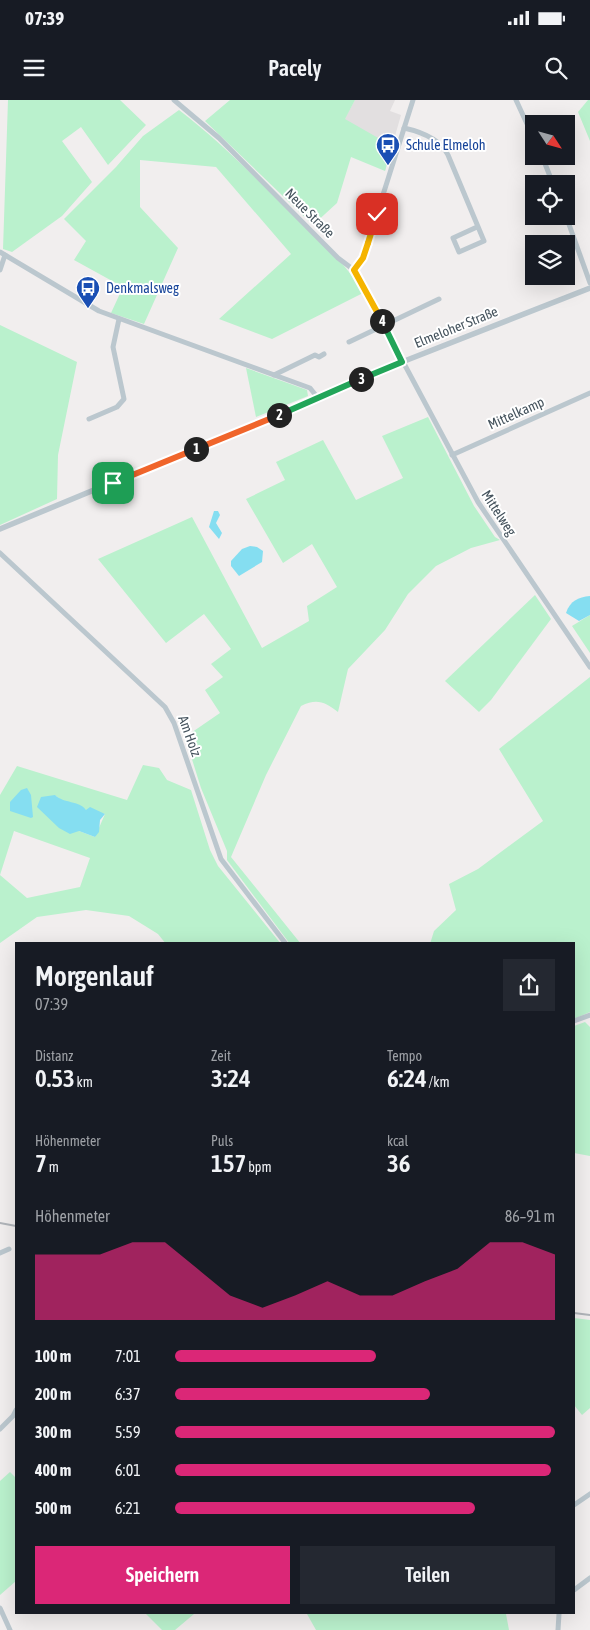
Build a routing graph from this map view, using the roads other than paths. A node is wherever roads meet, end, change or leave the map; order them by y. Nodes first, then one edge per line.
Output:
1 (174, 100) edge
2 (413, 100) edge
3 (516, 100) edge
4 (525, 119) edge
5 (404, 128) junction
6 (569, 225) edge
7 (477, 227) junction
8 (2, 254) edge
9 (0, 270) edge
10 (354, 270) junction
11 (590, 282) edge
12 (590, 288) edge
13 (439, 299) dead end
14 (119, 319) junction
15 (384, 325) junction
16 (349, 342) dead end
17 (324, 354) dead end
18 (402, 362) junction
19 (274, 375) junction
20 (590, 393) edge
21 (318, 398) junction
22 (89, 419) dead end
23 (452, 455) junction
24 (0, 529) edge
25 (0, 553) edge
26 (590, 667) edge
27 (284, 942) edge
28 (590, 1015) edge
29 (575, 1021) edge
30 (9, 1249) dead end
31 (0, 1253) edge
32 (15, 1412) edge
33 (0, 1429) edge
34 (590, 1494) edge
35 (575, 1504) edge
36 (590, 1578) edge
37 (575, 1589) edge
38 (0, 1608) edge
39 (559, 1614) edge
40 (10, 1630) edge
41 (558, 1630) edge

1 - 10 street, Neue Straße
2 - 5 street
3 - 4 street
5 - 7 street
5 - 10 street
6 - 11 street
7 - 7 street
8 - 9 street
8 - 14 street
10 - 15 street, Neue Straße
12 - 18 street, Elmeloher Straße
13 - 15 street
14 - 19 street
14 - 22 street
15 - 16 street
15 - 18 street, Neue Straße
17 - 19 street
18 - 21 street, Elmeloher Straße
18 - 23 street, Mittelweg
19 - 21 street
20 - 23 street, Mittelkamp
21 - 24 street, Elmeloher Straße
23 - 26 street, Mittelweg
25 - 27 street, Am Holz
28 - 29 street
30 - 31 street
32 - 33 street
34 - 35 street
36 - 37 street
38 - 40 street
39 - 41 street

